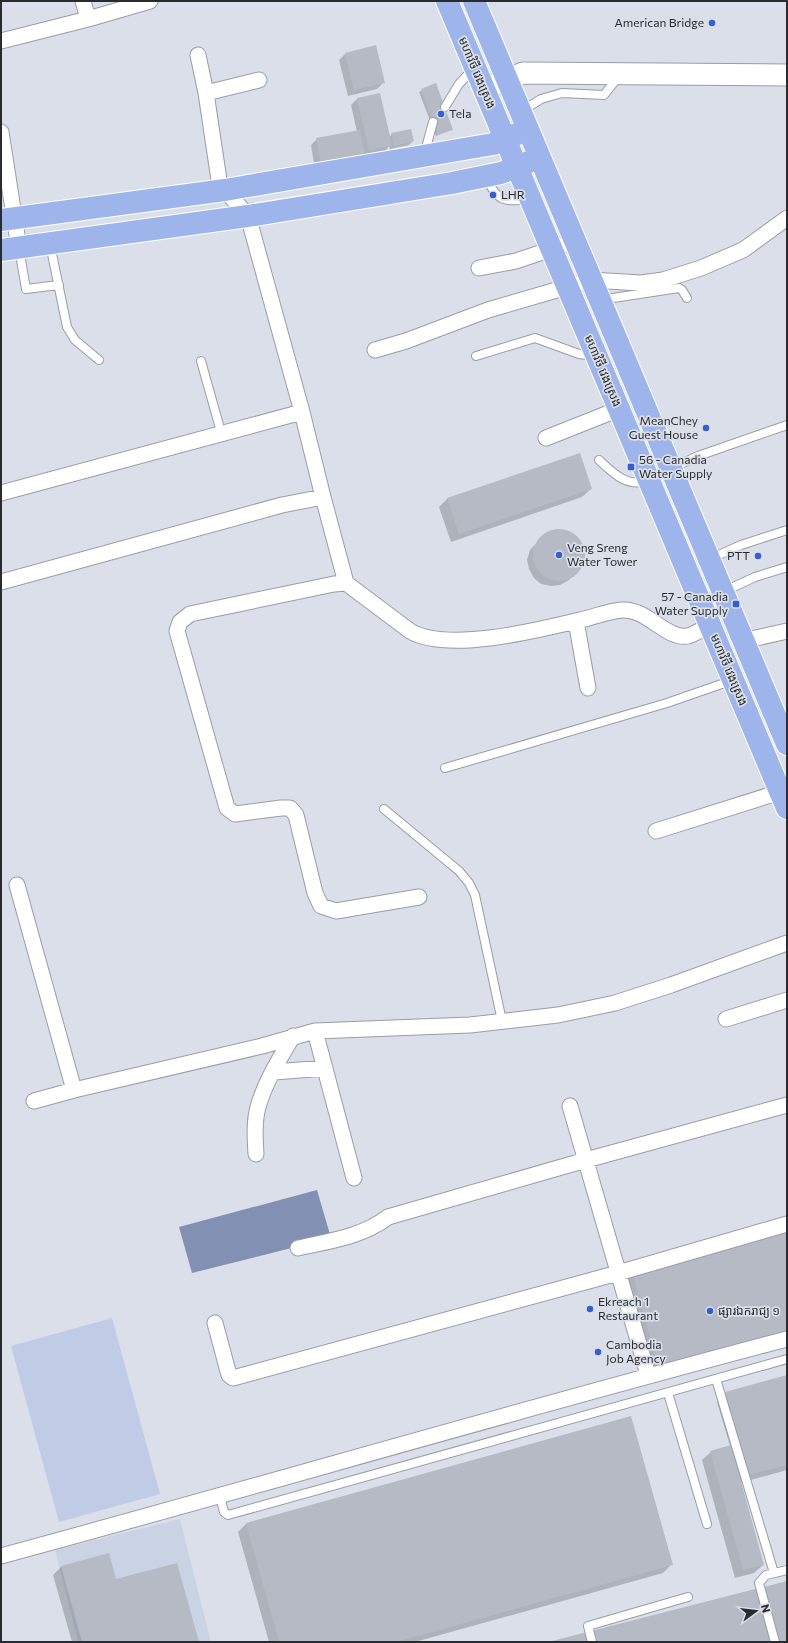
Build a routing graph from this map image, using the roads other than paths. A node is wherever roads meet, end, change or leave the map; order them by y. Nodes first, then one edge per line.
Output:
1 (83, 1) edge
2 (150, 1) edge
3 (447, 1) edge
4 (474, 1) edge
5 (88, 19) junction
6 (1, 41) edge
7 (198, 55) dead end
8 (475, 66) junction
9 (621, 74) junction
10 (787, 76) edge
11 (507, 79) junction
12 (259, 80) dead end
13 (484, 89) junction
14 (206, 93) junction
15 (445, 106) dead end
16 (524, 121) junction
17 (433, 122) dead end
18 (1, 132) edge
19 (505, 139) junction
20 (423, 155) junction
21 (540, 157) junction
22 (517, 167) junction
23 (486, 176) junction
24 (224, 190) junction
25 (531, 199) junction
26 (248, 216) junction
27 (787, 218) edge
28 (8, 219) edge
29 (574, 241) junction
30 (50, 244) junction
31 (10, 249) edge
32 (552, 250) junction
33 (479, 268) dead end
34 (591, 280) junction
35 (58, 285) junction
36 (567, 286) junction
37 (687, 298) dead end
38 (600, 300) junction
39 (375, 350) dead end
40 (476, 356) dead end
41 (597, 356) junction
42 (99, 360) dead end
43 (201, 361) dead end
44 (619, 409) junction
45 (302, 412) junction
46 (787, 425) edge
47 (221, 432) junction
48 (546, 438) dead end
49 (599, 460) dead end
50 (671, 469) junction
51 (649, 479) junction
52 (1, 493) edge
53 (323, 497) junction
54 (787, 530) edge
55 (709, 560) junction
56 (787, 566) edge
57 (1, 582) edge
58 (346, 583) junction
59 (723, 592) junction
60 (700, 602) junction
61 (576, 621) junction
62 (710, 625) junction
63 (787, 631) edge
64 (743, 641) junction
65 (733, 680) junction
66 (588, 688) dead end
67 (787, 744) edge
68 (445, 768) dead end
69 (784, 800) edge
70 (384, 809) dead end
71 (656, 830) dead end
72 (17, 885) dead end
73 (419, 897) dead end
74 (787, 943) edge
75 (787, 1000) edge
76 (726, 1019) dead end
77 (502, 1021) junction
78 (315, 1031) junction
79 (293, 1036) junction
80 (325, 1068) junction
81 (274, 1072) junction
82 (74, 1090) junction
83 (34, 1101) dead end
84 (570, 1106) dead end
85 (787, 1106) edge
86 (256, 1154) dead end
87 (586, 1160) junction
88 (354, 1178) dead end
89 (787, 1224) edge
90 (298, 1248) dead end
91 (618, 1273) junction
92 (215, 1323) dead end
93 (787, 1339) edge
94 (787, 1359) edge
95 (648, 1375) junction
96 (716, 1379) junction
97 (668, 1393) junction
98 (220, 1496) junction
99 (707, 1524) dead end
100 (1, 1556) edge
101 (787, 1570) edge
102 (774, 1573) junction
103 (688, 1597) dead end
104 (592, 1642) edge
105 (775, 1642) edge

1 - 5 street
2 - 5 street
3 - 8 main road, មហាវិថី វេងស្រេង
4 - 11 main road, មហាវិថី វេងស្រេង
5 - 6 street
7 - 14 street
8 - 13 main road, មហាវិថី វេងស្រេង
8 - 15 lane
9 - 10 street
9 - 11 street
9 - 16 lane
11 - 13 street
11 - 16 main road, មហាវិថី វេងស្រេង
12 - 14 street
13 - 19 main road, មហាវិថី វេងស្រេង
14 - 24 street
16 - 19 main road
16 - 21 main road, មហាវិថី វេងស្រេង
17 - 20 lane
18 - 28 street
19 - 20 main road
19 - 22 main road, មហាវិថី វេងស្រេង
20 - 24 main road
21 - 22 main road
21 - 29 main road, មហាវិថី វេងស្រេង
22 - 23 main road
22 - 25 main road, មហាវិថី វេងស្រេង
23 - 25 lane
23 - 26 main road
24 - 26 street
24 - 28 main road
25 - 32 main road, មហាវិថី វេងស្រេង
26 - 30 main road
26 - 45 street
27 - 34 street
28 - 31 street
29 - 32 street
29 - 34 main road, មហាវិថី វេងស្រេង
30 - 31 main road
30 - 35 lane
31 - 35 lane
32 - 33 street
32 - 36 main road, មហាវិថី វេងស្រេង
34 - 36 street
34 - 38 main road, មហាវិថី វេងស្រេង
35 - 42 lane
36 - 39 street
36 - 41 main road, មហាវិថី វេងស្រេង
37 - 38 lane
38 - 50 main road, មហាវិថី វេងស្រេង
40 - 41 lane
41 - 44 main road, មហាវិថី វេងស្រេង
43 - 47 lane
44 - 48 street
44 - 51 main road, មហាវិថី វេងស្រេង
45 - 47 street
45 - 53 street
46 - 50 lane
47 - 52 street
49 - 51 lane
50 - 55 main road, មហាវិថី វេងស្រេង
51 - 60 main road, មហាវិថី វេងស្រេង
53 - 57 street
53 - 58 street
54 - 55 lane
55 - 59 main road, មហាវិថី វេងស្រេង
56 - 59 lane
58 - 61 street
58 - 73 street
59 - 60 lane
59 - 64 main road, មហាវិថី វេងស្រេង
60 - 62 main road, មហាវិថី វេងស្រេង
61 - 62 street
61 - 66 street
62 - 65 main road, មហាវិថី វេងស្រេង
63 - 64 street
64 - 67 main road, មហាវិថី វេងស្រេង
65 - 68 lane
65 - 69 main road, មហាវិថី វេងស្រេង
69 - 71 street
70 - 77 lane
72 - 82 street
74 - 77 street
75 - 76 street
77 - 78 street
78 - 79 street
78 - 80 street
79 - 81 street
79 - 82 street
80 - 81 street
80 - 88 street
81 - 86 street
82 - 83 street
84 - 87 street
85 - 87 street
87 - 90 street
87 - 91 street
89 - 91 street
91 - 92 street
91 - 95 street
93 - 95 street
94 - 96 lane
95 - 98 street
96 - 97 lane
96 - 102 lane
97 - 98 lane
97 - 99 lane
98 - 100 street
101 - 102 lane
102 - 105 lane
103 - 104 lane

